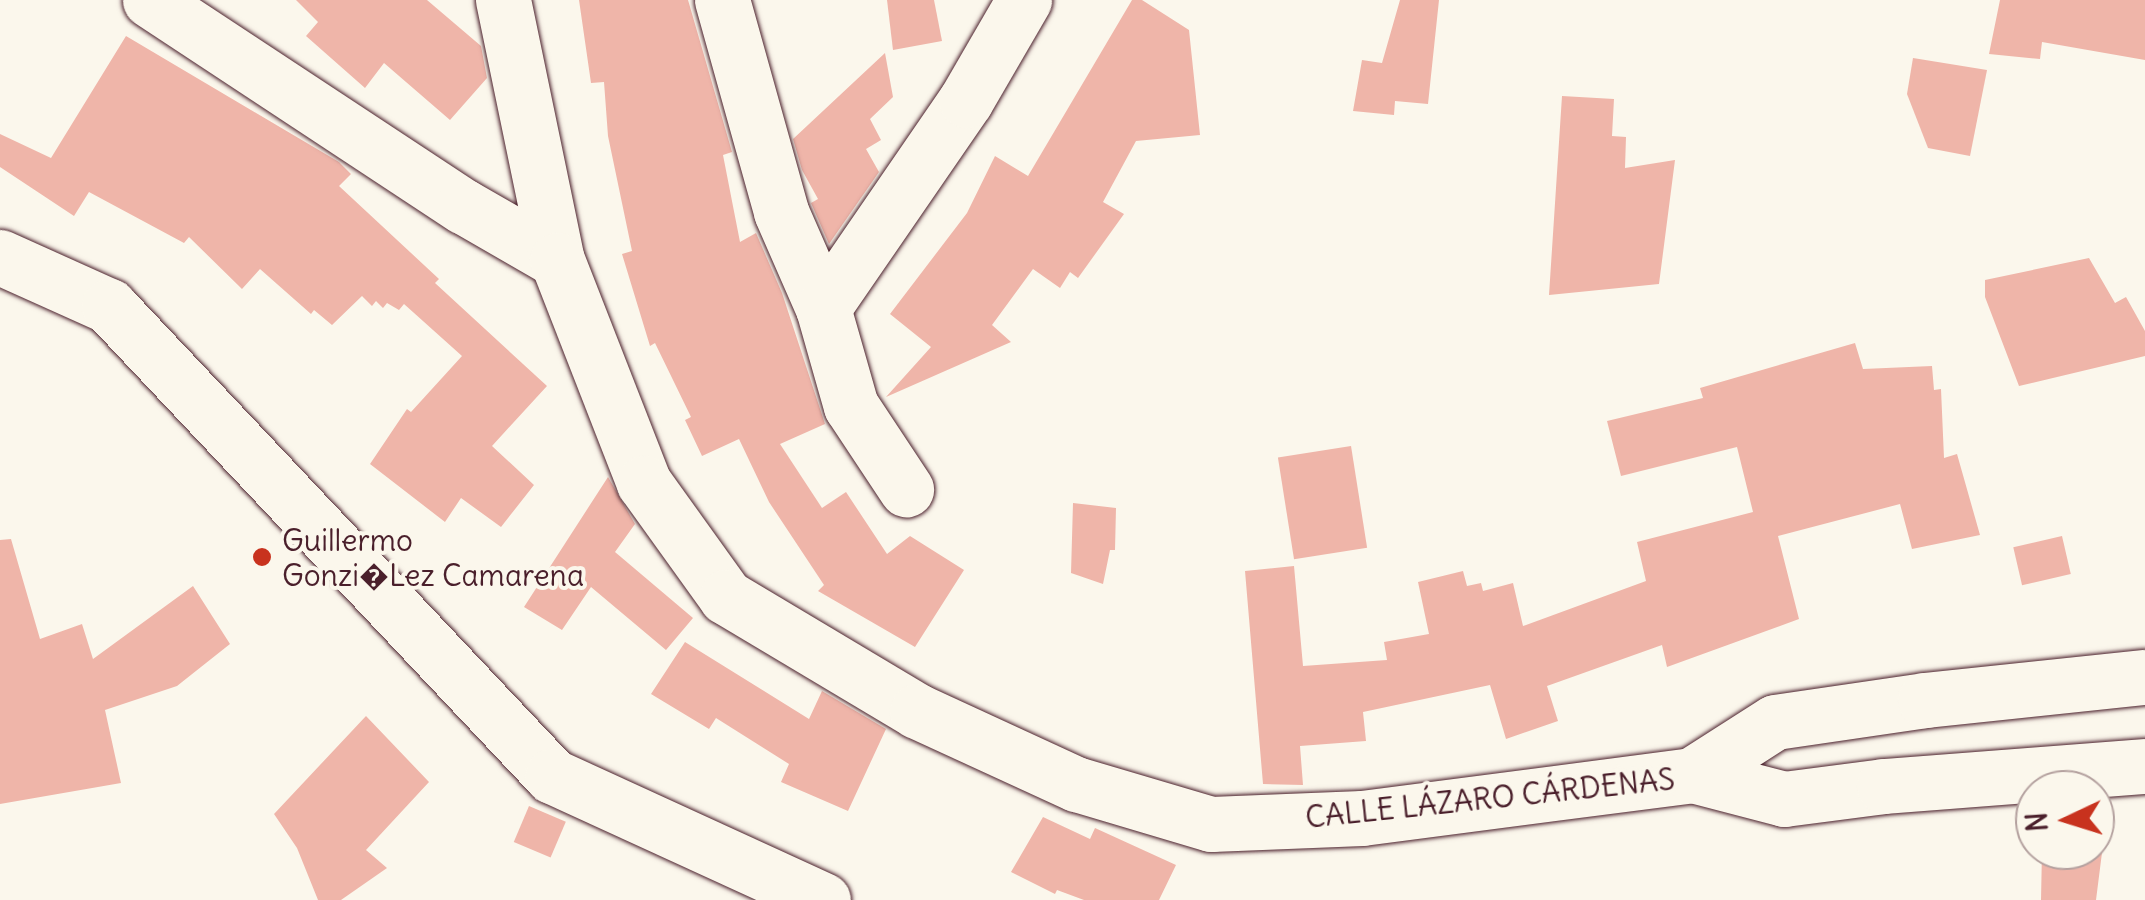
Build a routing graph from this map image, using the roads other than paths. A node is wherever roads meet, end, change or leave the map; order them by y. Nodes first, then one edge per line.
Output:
1 (150, 0) edge
2 (503, 0) edge
3 (722, 0) edge
4 (1024, 0) edge
5 (0, 257) edge
6 (557, 260) junction
7 (824, 308) junction
8 (906, 488) dead end
9 (2145, 677) edge
10 (2145, 766) edge
11 (1692, 776) junction
12 (823, 900) edge

1 - 6 street
2 - 6 street, CALLE LÁZARO CÁRDENAS
3 - 7 street
4 - 7 street
5 - 12 street
6 - 11 street, CALLE LÁZARO CÁRDENAS
7 - 8 street
9 - 11 street, CALLE LÁZARO CÁRDENAS
10 - 11 street, CALLE LÁZARO CÁRDENAS

